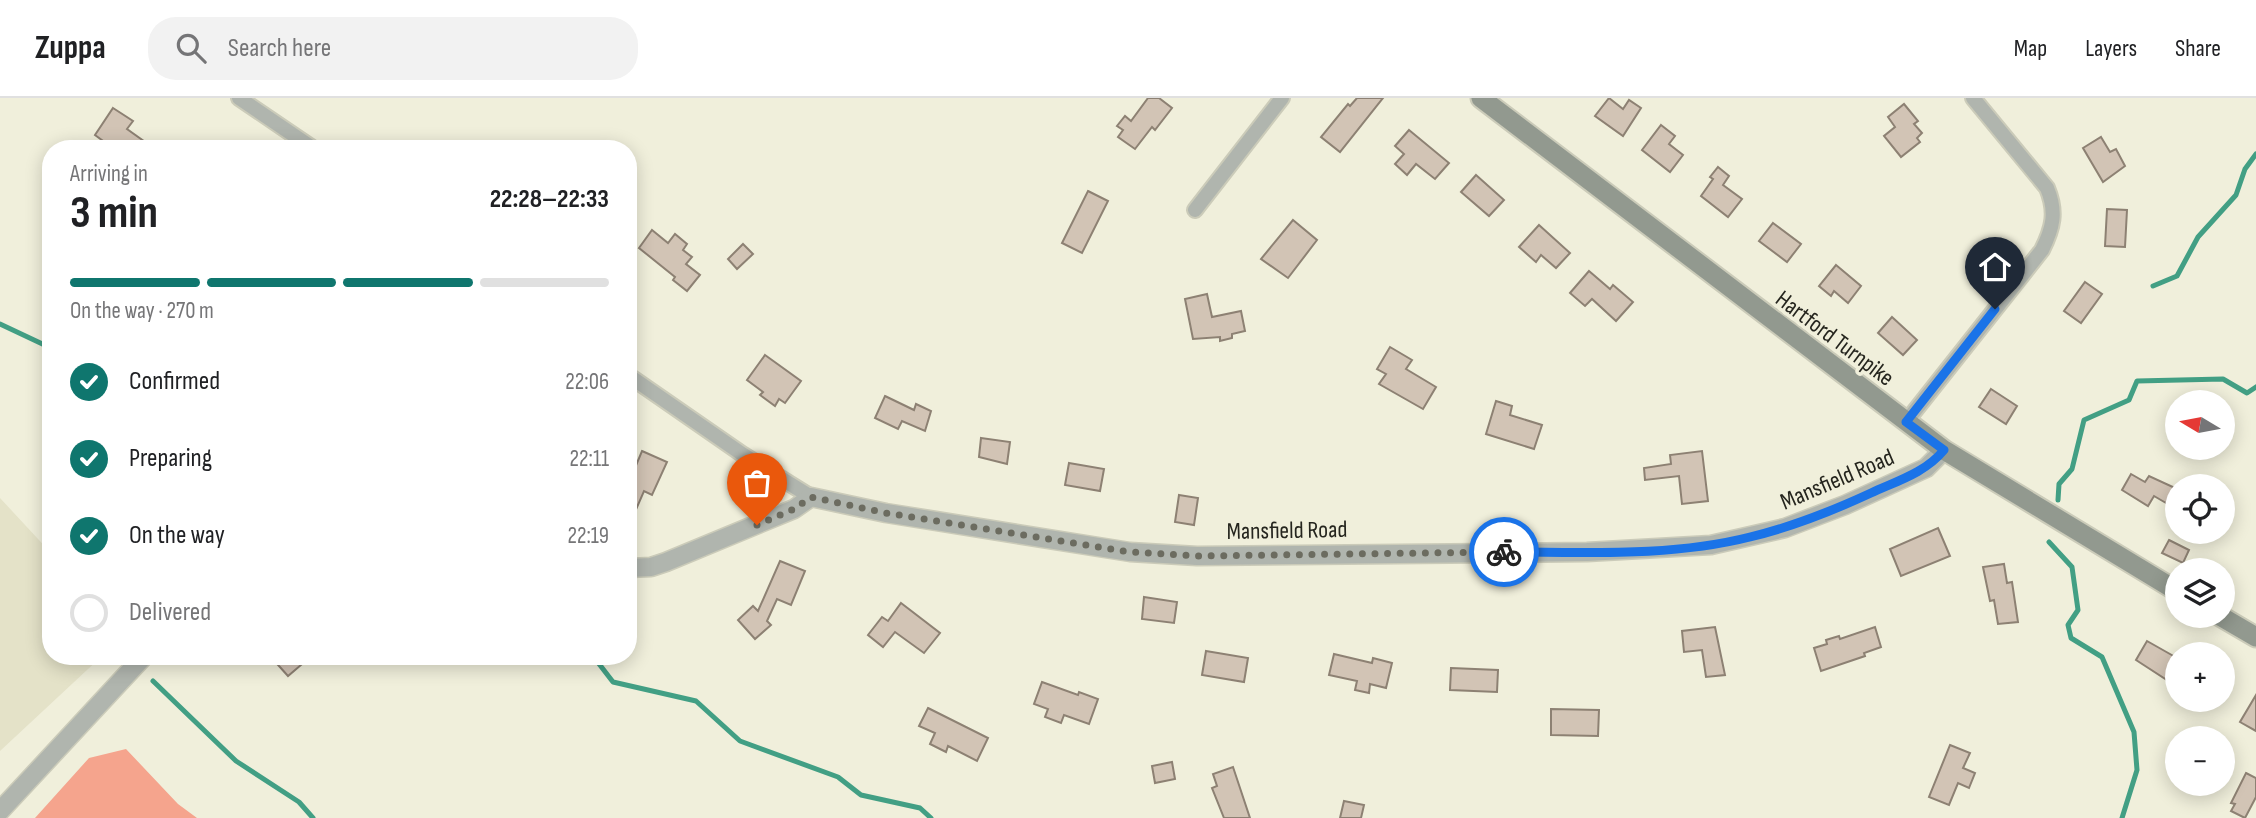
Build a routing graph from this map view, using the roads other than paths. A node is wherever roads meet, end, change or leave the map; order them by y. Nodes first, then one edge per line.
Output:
1 (239, 98) edge
2 (1282, 98) edge
3 (1481, 98) edge
4 (1973, 98) edge
5 (301, 140) edge
6 (1195, 209) dead end
7 (637, 381) edge
8 (1906, 422) junction
9 (1944, 450) junction
10 (811, 497) junction
11 (637, 567) edge
12 (2165, 584) edge
13 (2235, 625) edge
14 (2256, 637) edge
15 (136, 665) edge
16 (0, 811) edge

1 - 5 street
2 - 6 street
3 - 8 main road, Hartford Turnpike
4 - 8 street
7 - 10 street
8 - 9 main road, Hartford Turnpike
9 - 10 street, Mansfield Road
9 - 12 main road, Hartford Turnpike
10 - 11 street
13 - 14 main road
15 - 16 street

